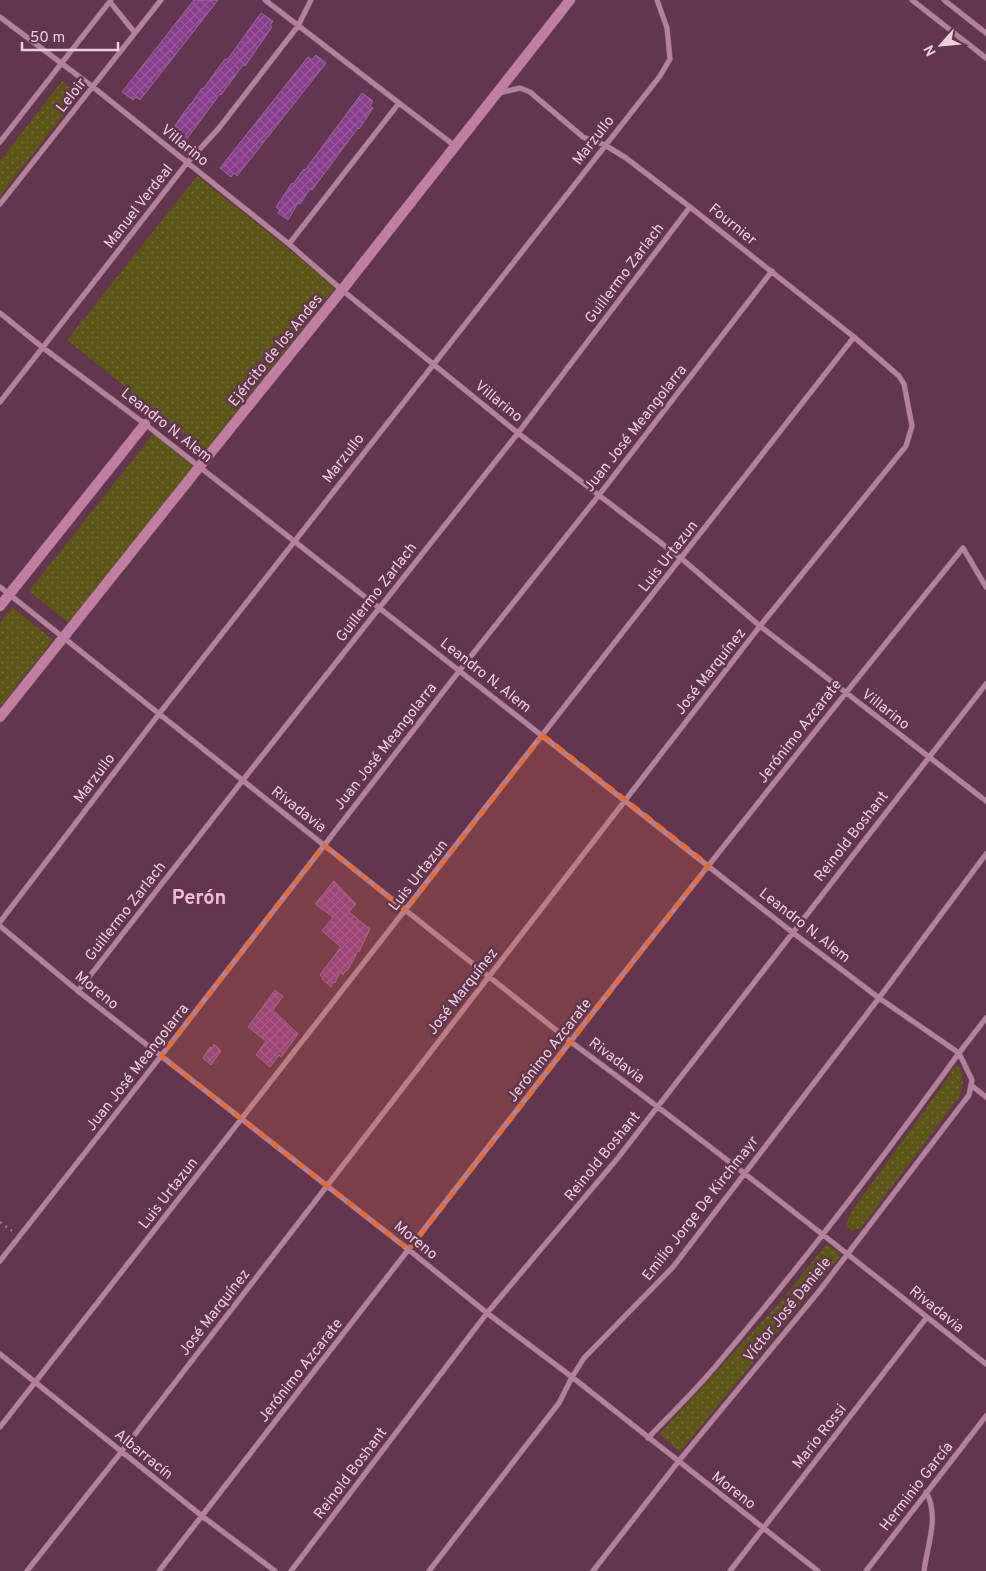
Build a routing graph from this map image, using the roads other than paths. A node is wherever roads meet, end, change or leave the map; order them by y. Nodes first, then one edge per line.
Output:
1 (161, 0) edge
2 (265, 0) edge
3 (311, 0) edge
4 (570, 0) edge
5 (657, 0) edge
6 (912, 0) edge
7 (944, 0) edge
8 (111, 1) edge
9 (0, 17) edge
10 (298, 26) junction
11 (135, 33) junction
12 (986, 33) edge
13 (986, 58) edge
14 (62, 63) junction
15 (93, 87) junction
16 (497, 94) junction
17 (398, 103) junction
18 (0, 142) edge
19 (605, 145) junction
20 (456, 146) junction
21 (187, 163) junction
22 (0, 204) edge
23 (690, 207) junction
24 (289, 244) junction
25 (772, 272) junction
26 (342, 290) junction
27 (0, 314) edge
28 (854, 337) junction
29 (42, 347) junction
30 (434, 364) junction
31 (0, 402) edge
32 (145, 424) junction
33 (912, 426) joint
34 (518, 432) junction
35 (200, 466) junction
36 (599, 495) junction
37 (294, 540) junction
38 (682, 560) junction
39 (0, 587) edge
40 (986, 587) edge
41 (9, 595) junction
42 (0, 606) edge
43 (380, 607) junction
44 (760, 626) junction
45 (63, 638) junction
46 (460, 670) junction
47 (986, 684) edge
48 (845, 693) junction
49 (159, 714) junction
50 (0, 717) edge
51 (543, 735) junction
52 (928, 757) junction
53 (242, 780) junction
54 (626, 800) junction
55 (986, 801) edge
56 (324, 845) junction
57 (986, 854) edge
58 (709, 865) junction
59 (406, 910) junction
60 (0, 922) edge
61 (0, 926) edge
62 (792, 932) junction
63 (489, 976) junction
64 (78, 991) junction
65 (879, 998) junction
66 (986, 1018) edge
67 (571, 1042) junction
68 (959, 1053) junction
69 (161, 1056) junction
70 (971, 1085) junction
71 (986, 1097) edge
72 (658, 1106) junction
73 (242, 1119) junction
74 (744, 1173) junction
75 (327, 1186) junction
76 (823, 1234) junction
77 (409, 1250) junction
78 (847, 1253) junction
79 (0, 1261) edge
80 (487, 1313) junction
81 (927, 1317) junction
82 (0, 1354) edge
83 (986, 1364) edge
84 (572, 1377) junction
85 (35, 1382) junction
86 (986, 1416) edge
87 (0, 1427) edge
88 (648, 1438) junction
89 (122, 1452) junction
90 (678, 1462) junction
91 (926, 1492) junction
92 (202, 1516) junction
93 (764, 1528) junction
94 (27, 1571) edge
95 (159, 1571) edge
96 (275, 1571) edge
97 (291, 1571) edge
98 (429, 1571) edge
99 (593, 1571) edge
100 (730, 1571) edge
101 (818, 1571) edge
102 (866, 1571) edge
103 (924, 1571) edge

1 - 11 street, Leloir
2 - 10 street
3 - 10 street, Manuel Verdeal
4 - 16 street, Ejército de los Andes
5 - 19 street, Marzullo
6 - 13 street
7 - 12 street
8 - 11 street
8 - 14 street, Leloir
9 - 14 street, Villarino
10 - 17 street
10 - 21 street, Manuel Verdeal
11 - 15 street, Leloir
14 - 15 street, Villarino
14 - 18 street, Leloir
15 - 21 street, Villarino
15 - 22 street, Leloir
16 - 19 street, Fournier
16 - 20 street, Ejército de los Andes
17 - 20 street
17 - 24 street
19 - 23 street, Fournier
19 - 30 street, Marzullo
20 - 26 street, Ejército de los Andes
21 - 24 street, Villarino
21 - 29 street, Manuel Verdeal
23 - 25 street, Fournier
23 - 34 street, Guillermo Zarlach
24 - 26 street, Villarino
25 - 28 street, Fournier
25 - 36 street, Juan José Meangolarra
26 - 30 street, Villarino
26 - 35 street, Ejército de los Andes
27 - 29 street, Leandro N. Alem
28 - 33 street, Fournier
28 - 38 street, Luis Urtazun
29 - 31 street, Manuel Verdeal
29 - 32 street, Leandro N. Alem
30 - 34 street, Villarino
30 - 37 street, Marzullo
32 - 35 street, Leandro N. Alem
32 - 41 street
33 - 44 street, José Marquínez
34 - 36 street, Villarino
34 - 43 street, Guillermo Zarlach
35 - 37 street, Leandro N. Alem
35 - 45 street, Ejército de los Andes
36 - 38 street, Villarino
36 - 46 street, Juan José Meangolarra
37 - 43 street, Leandro N. Alem
37 - 49 street, Marzullo
38 - 44 street, Villarino
38 - 51 street, Luis Urtazun
39 - 41 street, Rivadavia
40 - 48 street, Jerónimo Azcarate
41 - 42 street
41 - 45 street, Rivadavia
43 - 46 street, Leandro N. Alem
43 - 53 street, Guillermo Zarlach
44 - 48 street, Villarino
44 - 54 street, José Marquínez
45 - 49 street, Rivadavia
45 - 50 street, Ejército de los Andes
46 - 51 street, Leandro N. Alem
46 - 56 street, Juan José Meangolarra
47 - 52 street, Reinold Boshant
48 - 52 street, Villarino
48 - 58 street, Jerónimo Azcarate
49 - 53 street, Rivadavia
49 - 60 street, Marzullo
51 - 54 street, Leandro N. Alem
51 - 59 street, Luis Urtazun
52 - 55 street, Villarino
52 - 62 street, Reinold Boshant
53 - 56 street, Rivadavia
53 - 64 street, Guillermo Zarlach
54 - 58 street, Leandro N. Alem
54 - 63 street, José Marquínez
56 - 59 street, Rivadavia
56 - 69 street, Juan José Meangolarra
57 - 65 street, Emilio Jorge De Kirchmayr
58 - 62 street, Leandro N. Alem
58 - 67 street, Jerónimo Azcarate
59 - 63 street, Rivadavia
59 - 73 street, Luis Urtazun
61 - 64 street, Moreno
62 - 65 street, Leandro N. Alem
62 - 72 street, Reinold Boshant
63 - 67 street, Rivadavia
63 - 75 street, José Marquínez
64 - 69 street, Moreno
65 - 68 street, Leandro N. Alem
65 - 74 street, Emilio Jorge De Kirchmayr
66 - 68 street, Víctor José Daniele
67 - 72 street, Rivadavia
67 - 77 street, Jerónimo Azcarate
68 - 70 street
68 - 76 street, Víctor José Daniele
69 - 73 street, Moreno
69 - 79 street, Juan José Meangolarra
70 - 71 street
70 - 78 street, Víctor José Daniele
72 - 74 street, Rivadavia
72 - 80 street, Reinold Boshant
73 - 75 street, Moreno
73 - 85 street, Luis Urtazun
74 - 76 street, Rivadavia
74 - 84 street, Emilio Jorge De Kirchmayr
75 - 77 street, Moreno
75 - 89 street, José Marquínez
76 - 78 street, Rivadavia
76 - 88 street, Víctor José Daniele
77 - 80 street, Moreno
77 - 92 street, Jerónimo Azcarate
78 - 81 street, Rivadavia
78 - 90 street, Víctor José Daniele
80 - 84 street, Moreno
80 - 97 street, Reinold Boshant
81 - 83 street, Rivadavia
81 - 93 street, Mario Rossi
82 - 85 street, Albarracín
84 - 88 street, Moreno
84 - 98 street, Emilio Jorge De Kirchmayr
85 - 87 street, Luis Urtazun
85 - 89 street, Albarracín
86 - 91 street, Herminio García
88 - 90 street, Moreno
89 - 92 street, Albarracín
89 - 94 street, José Marquínez
90 - 93 street, Moreno
90 - 99 street, Víctor José Daniele
91 - 102 street, Herminio García
91 - 103 street
92 - 95 street, Jerónimo Azcarate
92 - 96 street, Albarracín
93 - 100 street, Mario Rossi
93 - 101 street, Moreno

